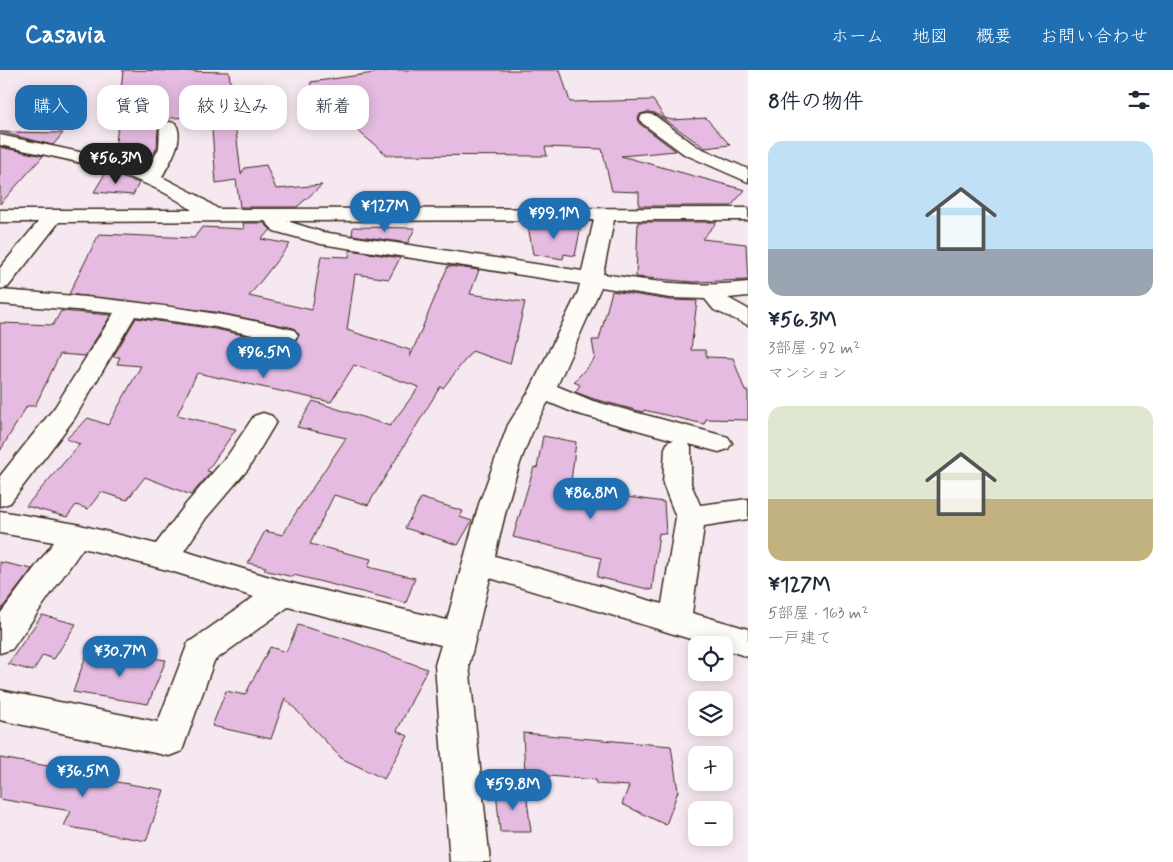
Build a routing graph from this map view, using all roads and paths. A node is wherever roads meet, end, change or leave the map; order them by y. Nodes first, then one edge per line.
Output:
1 (648, 120) dead end
2 (169, 130) edge
3 (0, 140) edge
4 (723, 166) junction
5 (698, 172) dead end
6 (748, 176) edge
7 (152, 179) junction
8 (605, 214) junction
9 (748, 214) edge
10 (271, 215) junction
11 (0, 216) edge
12 (53, 216) junction
13 (214, 216) junction
14 (2, 278) edge
15 (592, 280) junction
16 (748, 289) edge
17 (711, 294) junction
18 (0, 297) edge
19 (129, 307) junction
20 (748, 318) edge
21 (286, 334) dead end
22 (543, 390) junction
23 (263, 422) dead end
24 (719, 443) dead end
25 (678, 448) dead end
26 (0, 496) edge
27 (748, 509) edge
28 (691, 517) junction
29 (0, 522) edge
30 (76, 535) junction
31 (163, 557) junction
32 (478, 563) junction
33 (284, 593) junction
34 (675, 621) junction
35 (458, 636) junction
36 (0, 639) edge
37 (748, 643) edge
38 (0, 705) edge
39 (470, 862) edge

1 - 4 street
2 - 7 street
3 - 7 street
4 - 5 street
4 - 6 street
7 - 13 street
8 - 9 street
8 - 10 street
8 - 15 street
10 - 13 street
10 - 15 street
11 - 12 street
12 - 13 street
12 - 14 street
15 - 17 street
15 - 22 street
16 - 17 street
17 - 20 street
18 - 19 street
19 - 21 street
19 - 26 street
22 - 24 street
22 - 32 street
23 - 31 street
25 - 28 street
27 - 28 street
28 - 34 street
29 - 30 street
30 - 31 street
30 - 36 street
31 - 33 street
32 - 34 street
32 - 35 street
33 - 35 street
33 - 38 street
34 - 37 street
35 - 39 street

